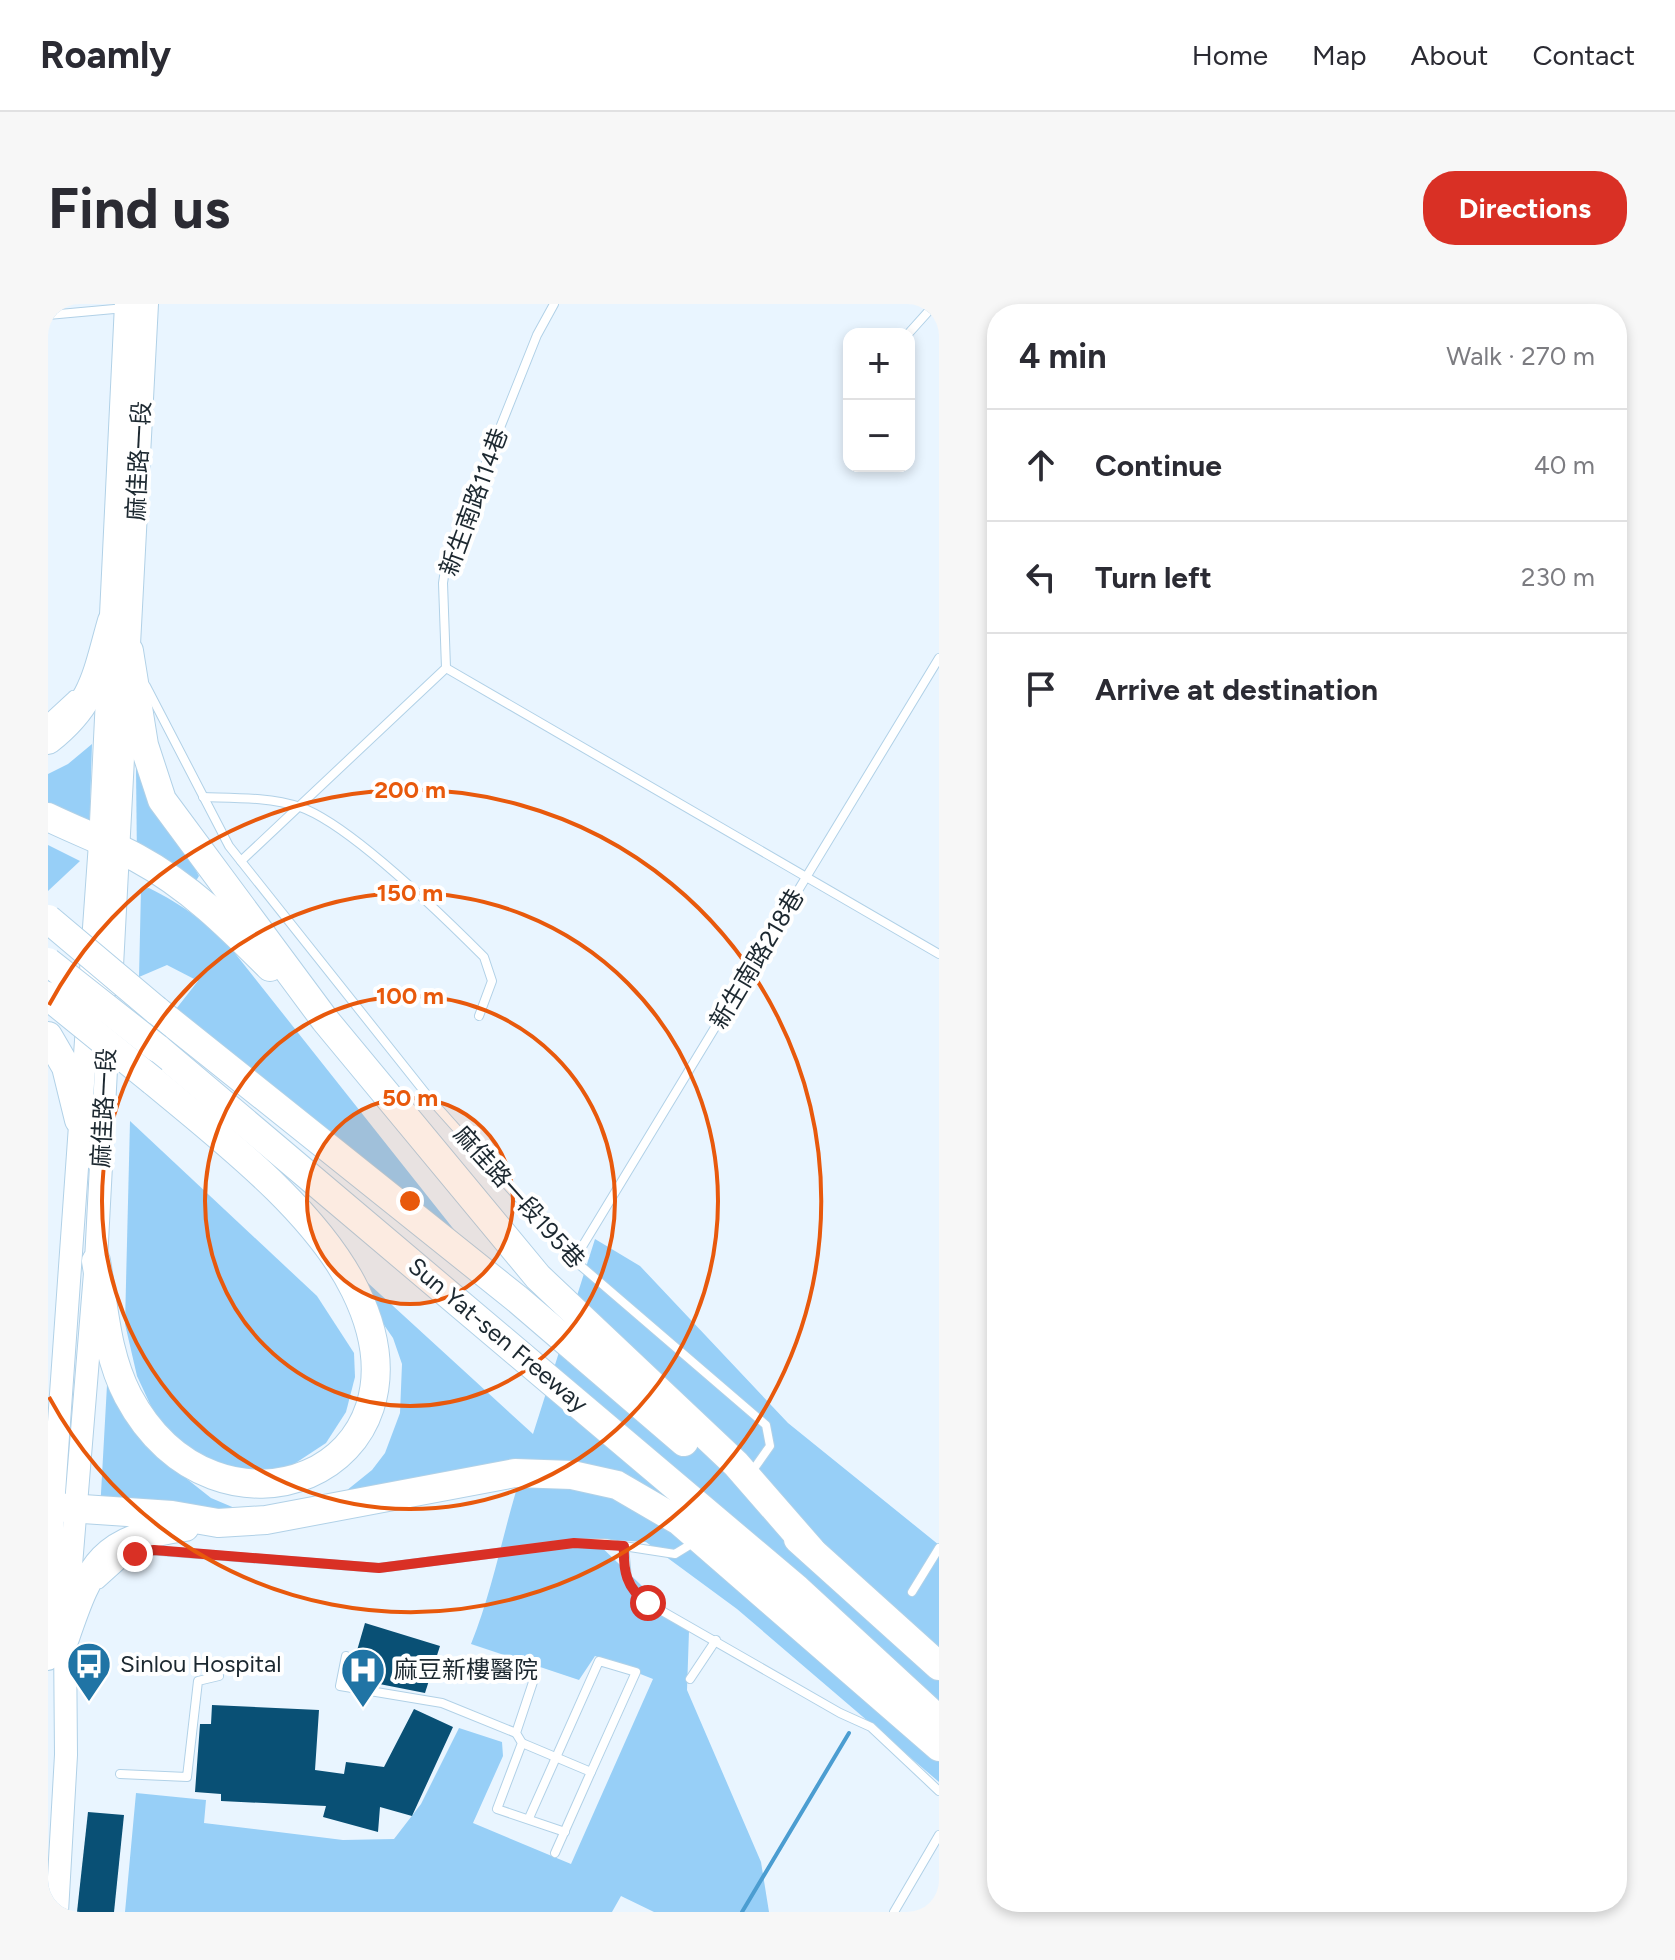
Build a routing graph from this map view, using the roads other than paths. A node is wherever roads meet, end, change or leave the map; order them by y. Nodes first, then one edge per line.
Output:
1 (554, 304) edge
2 (935, 304) edge
3 (133, 305) edge
4 (48, 315) edge
5 (913, 328) edge
6 (112, 621) junction
7 (129, 651) junction
8 (939, 658) edge
9 (446, 668) junction
10 (48, 718) edge
11 (48, 740) edge
12 (199, 797) dead end
13 (300, 807) junction
14 (48, 817) edge
15 (110, 847) junction
16 (241, 861) junction
17 (806, 877) junction
18 (48, 919) edge
19 (939, 954) edge
20 (48, 962) edge
21 (48, 996) edge
22 (479, 1016) dead end
23 (325, 1020) junction
24 (51, 1047) edge
25 (79, 1120) junction
26 (574, 1260) junction
27 (96, 1261) junction
28 (753, 1470) dead end
29 (58, 1512) edge
30 (218, 1523) junction
31 (624, 1546) junction
32 (688, 1546) dead end
33 (939, 1548) edge
34 (811, 1550) junction
35 (912, 1592) dead end
36 (716, 1640) junction
37 (57, 1649) edge
38 (346, 1656) dead end
39 (939, 1666) edge
40 (219, 1676) dead end
41 (535, 1676) dead end
42 (690, 1679) dead end
43 (939, 1720) edge
44 (516, 1733) junction
45 (522, 1743) junction
46 (939, 1747) edge
47 (555, 1759) junction
48 (591, 1772) junction
49 (120, 1774) dead end
50 (939, 1791) edge
51 (529, 1818) junction
52 (565, 1832) junction
53 (939, 1835) edge
54 (555, 1853) dead end
55 (57, 1912) edge
56 (894, 1912) edge

1 - 9 lane, 新生南路114巷
2 - 5 lane
3 - 4 lane
3 - 6 main road, 麻佳路一段
3 - 7 main road, 麻佳路一段
6 - 10 lane
6 - 11 highway
6 - 15 main road, 麻佳路一段
7 - 15 main road, 麻佳路一段
7 - 16 lane, 麻佳路一段195巷
7 - 23 highway
8 - 17 lane, 新生南路218巷
9 - 13 lane
9 - 17 lane
12 - 13 lane
13 - 16 lane
13 - 22 lane
14 - 15 highway
15 - 23 highway
15 - 25 main road, 麻佳路一段
15 - 27 main road, 麻佳路一段
16 - 26 lane, 麻佳路一段195巷
17 - 19 lane
17 - 26 lane, 新生南路218巷
18 - 34 highway, Sun Yat-sen Freeway, bridge
20 - 43 highway, Sun Yat-sen Freeway, bridge
21 - 27 highway, bridge
23 - 34 highway
24 - 25 highway
25 - 29 main road, 麻佳路一段
26 - 28 lane, 麻佳路一段195巷
27 - 29 main road, 麻佳路一段
29 - 30 highway
29 - 37 main road, 麻佳路一段
30 - 37 highway
30 - 46 highway
31 - 32 lane
31 - 36 lane
31 - 37 lane
33 - 35 lane
34 - 39 highway, Sun Yat-sen Freeway
36 - 42 lane
36 - 50 lane
37 - 55 main road, 麻佳路一段
38 - 44 lane
40 - 49 lane
41 - 44 lane
44 - 45 lane
45 - 47 lane
45 - 51 lane
47 - 48 lane
47 - 48 lane
47 - 51 lane
48 - 52 lane
51 - 52 lane
52 - 54 lane
53 - 56 lane

